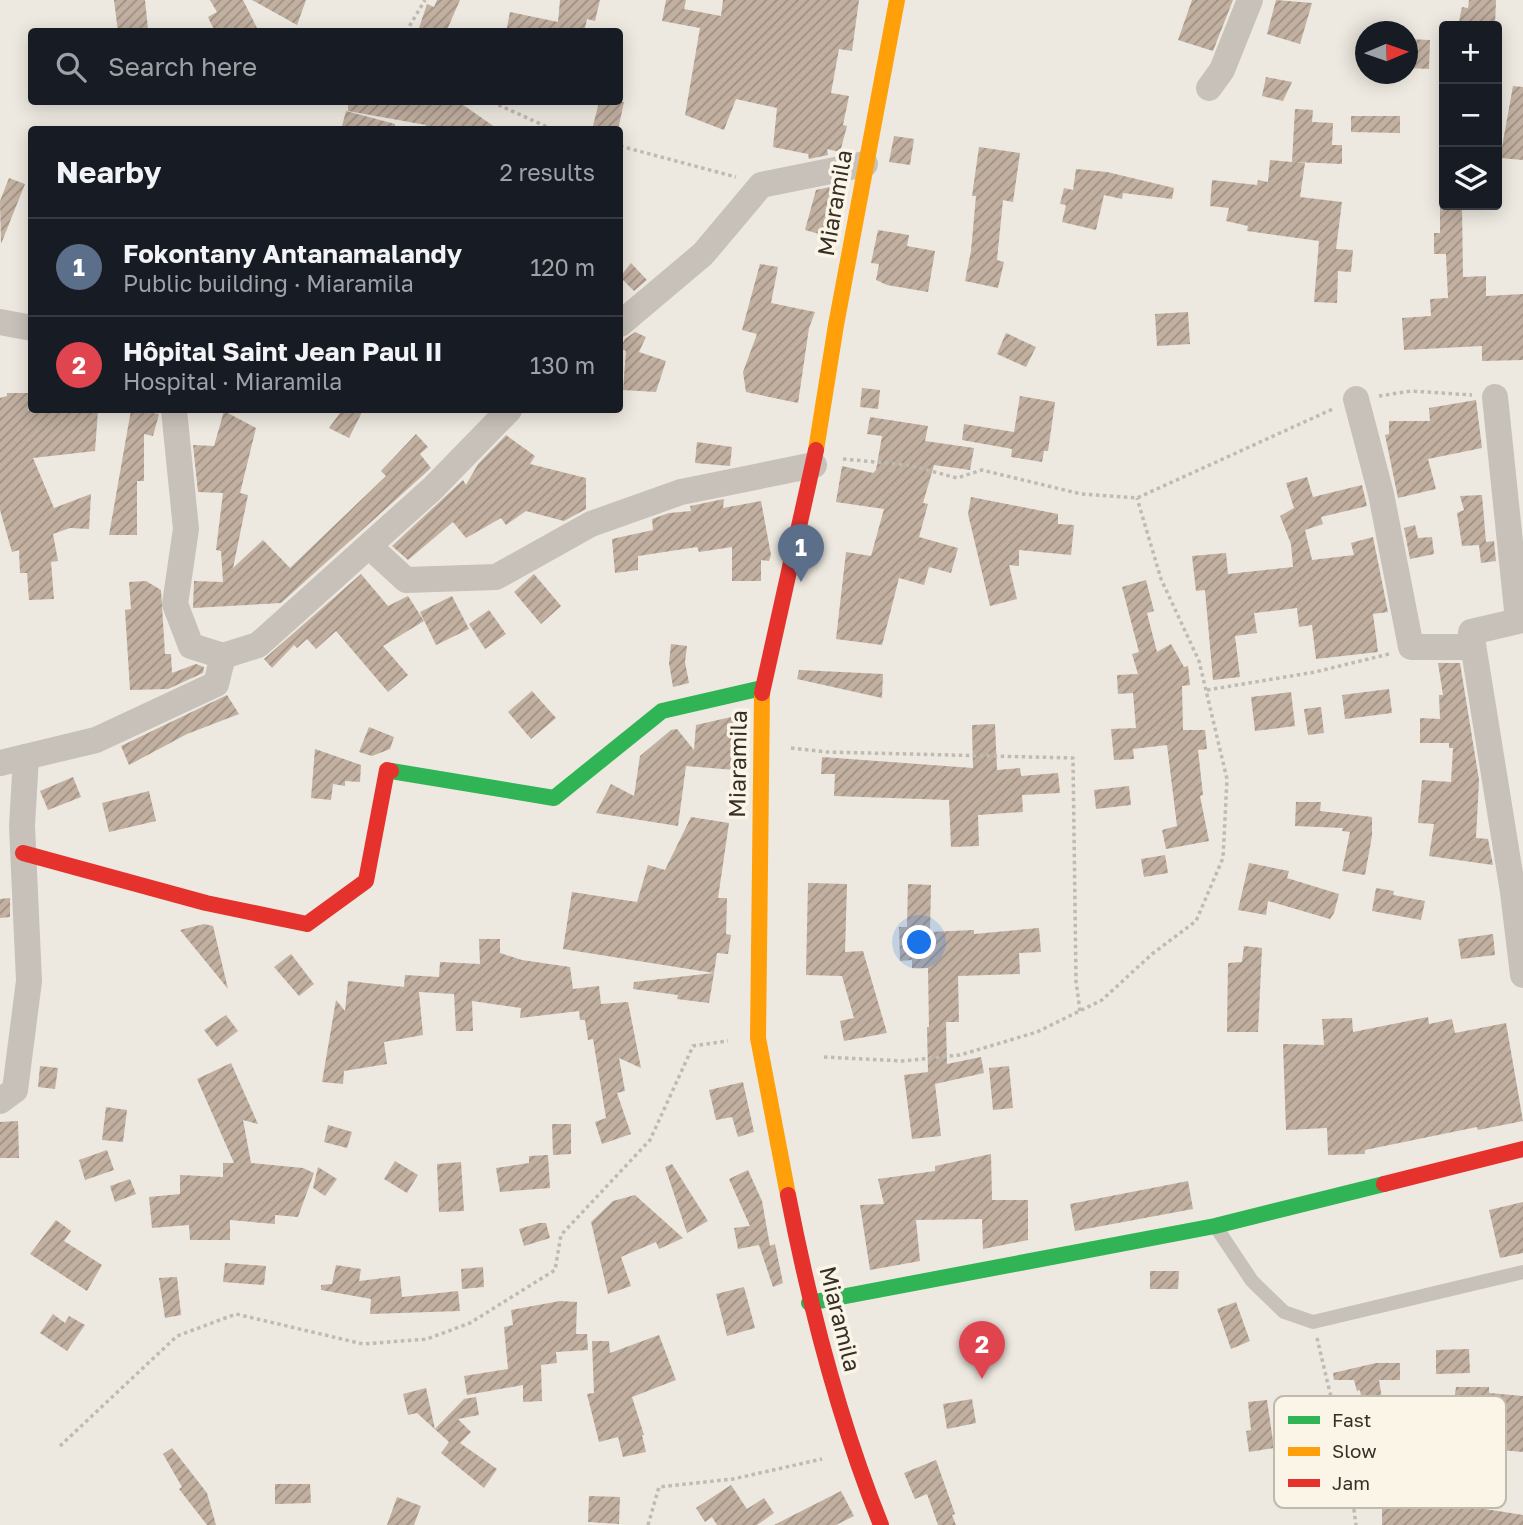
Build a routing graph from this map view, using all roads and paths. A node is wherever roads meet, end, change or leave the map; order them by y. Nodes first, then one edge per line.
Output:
1 (425, 0) edge
2 (897, 0) edge
3 (1250, 0) edge
4 (408, 28) edge
5 (1209, 89) dead end
6 (499, 105) edge
7 (545, 126) edge
8 (623, 147) edge
9 (865, 164) junction
10 (761, 185) junction
11 (623, 321) edge
12 (0, 322) edge
13 (28, 327) edge
14 (1495, 397) joint
15 (1356, 399) junction
16 (174, 413) edge
17 (506, 413) edge
18 (815, 461) junction
19 (1137, 498) junction
20 (369, 546) junction
21 (1521, 620) edge
22 (1411, 647) junction
23 (1472, 647) junction
24 (223, 656) junction
25 (762, 688) junction
26 (1206, 690) junction
27 (761, 744) junction
28 (26, 757) junction
29 (0, 763) edge
30 (23, 853) junction
31 (1523, 975) edge
32 (1080, 1011) junction
33 (758, 1038) junction
34 (824, 1057) dead end
35 (0, 1101) edge
36 (1523, 1149) edge
37 (1215, 1226) junction
38 (1523, 1272) edge
39 (810, 1303) junction
40 (1313, 1322) junction
41 (1331, 1396) edge
42 (60, 1446) dead end
43 (851, 1450) junction
44 (648, 1525) edge
45 (881, 1525) edge

1 - 4 path
2 - 9 street, Miaramila
3 - 5 street
6 - 7 path
8 - 10 path
9 - 10 street
9 - 18 street, Miaramila
10 - 11 street
12 - 13 street
14 - 15 path
14 - 21 street
15 - 19 path
15 - 22 street
16 - 24 street
17 - 20 street
18 - 19 path
18 - 20 street
18 - 25 street, Miaramila
19 - 26 path
20 - 24 street
21 - 23 street
22 - 23 street
22 - 26 path
23 - 31 street
24 - 28 street
25 - 27 street, Miaramila
25 - 30 street
26 - 32 path
27 - 32 path
27 - 33 street, Miaramila
28 - 29 street
28 - 30 street
30 - 35 street
32 - 34 path
33 - 39 street, Miaramila
33 - 42 path
36 - 37 street
37 - 39 street
37 - 40 lane
38 - 40 lane
39 - 43 street, Miaramila
40 - 41 path
43 - 44 path
43 - 45 street, Miaramila

